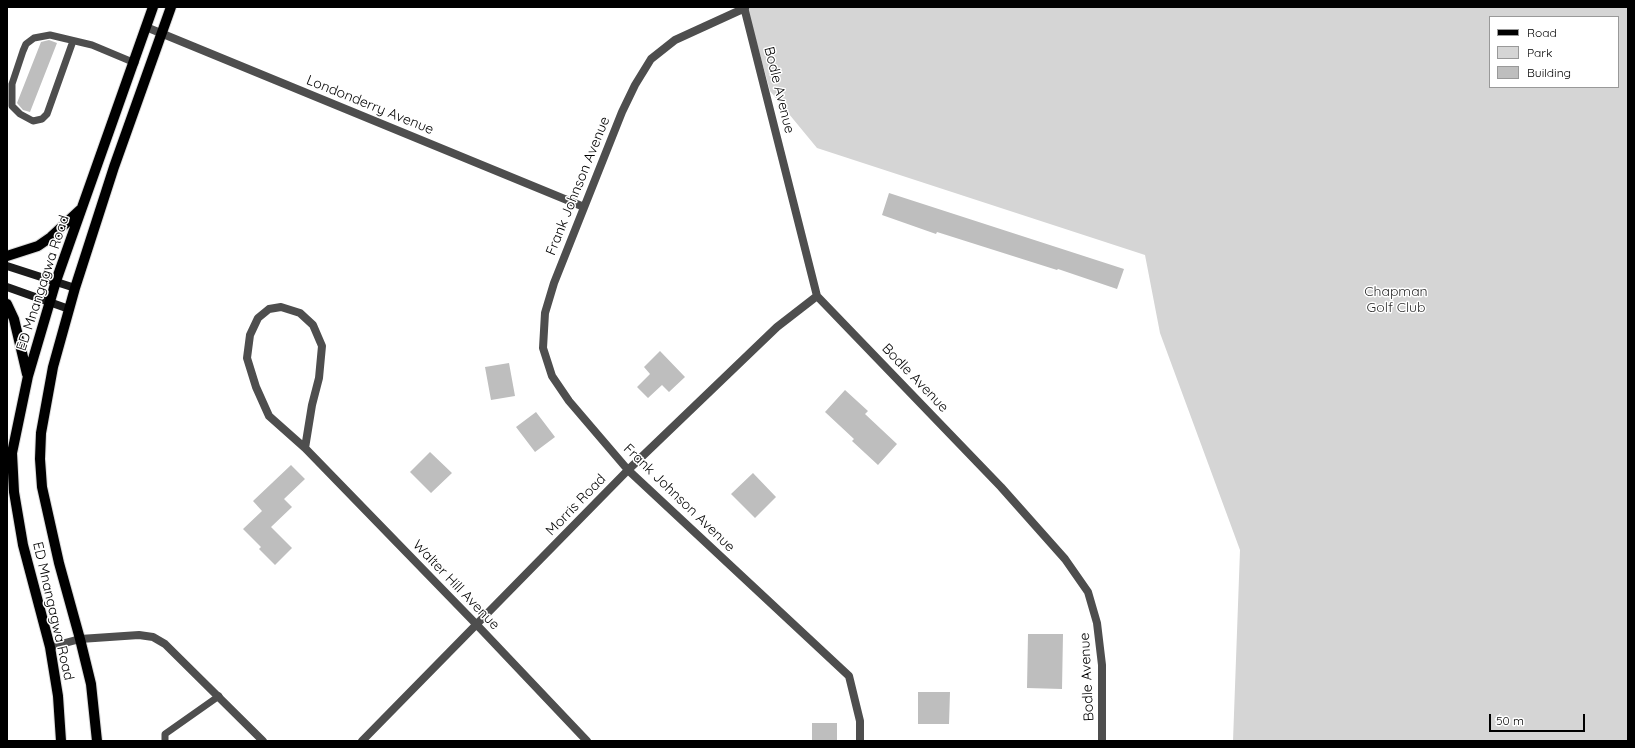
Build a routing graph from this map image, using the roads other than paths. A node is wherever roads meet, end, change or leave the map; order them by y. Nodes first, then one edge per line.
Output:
1 (154, 7) edge
2 (171, 7) edge
3 (744, 8) edge
4 (146, 27) junction
5 (162, 34) junction
6 (73, 41) junction
7 (135, 63) junction
8 (584, 207) junction
9 (82, 209) junction
10 (7, 256) edge
11 (7, 266) edge
12 (56, 281) junction
13 (7, 287) edge
14 (75, 288) junction
15 (817, 296) junction
16 (50, 302) junction
17 (7, 304) edge
18 (69, 309) junction
19 (28, 376) junction
20 (306, 448) junction
21 (628, 470) junction
22 (477, 625) junction
23 (80, 639) junction
24 (50, 647) junction
25 (218, 696) junction
26 (61, 741) edge
27 (97, 741) edge
28 (165, 741) edge
29 (262, 741) edge
30 (362, 741) edge
31 (587, 741) edge
32 (860, 741) edge
33 (1102, 741) edge

1 - 4 main road, ED Mnangagwa Road
2 - 5 main road, ED Mnangagwa Road
3 - 8 street, Frank Johnson Avenue
3 - 15 street, Bodle Avenue
4 - 5 street, Londonderry Avenue
4 - 7 main road, ED Mnangagwa Road
5 - 8 street, Londonderry Avenue
5 - 14 main road, ED Mnangagwa Road
6 - 6 lane
6 - 7 lane
7 - 9 main road, ED Mnangagwa Road
8 - 21 street, Frank Johnson Avenue
9 - 10 main road
9 - 12 main road, ED Mnangagwa Road
11 - 12 main road
12 - 14 main road
12 - 16 main road, ED Mnangagwa Road
13 - 16 main road
14 - 18 main road, ED Mnangagwa Road
15 - 21 street, Morris Road
15 - 33 street, Bodle Avenue
16 - 18 main road
16 - 19 main road, ED Mnangagwa Road
17 - 19 main road
18 - 23 main road, ED Mnangagwa Road
19 - 24 main road, ED Mnangagwa Road
20 - 20 street, Walter Hill Avenue
20 - 22 street, Walter Hill Avenue
21 - 22 street, Morris Road
21 - 32 street, Frank Johnson Avenue
22 - 30 street, Morris Road
22 - 31 street, Walter Hill Avenue
23 - 24 street
23 - 25 street
23 - 27 main road, ED Mnangagwa Road
24 - 26 main road, ED Mnangagwa Road
25 - 28 lane
25 - 29 street

